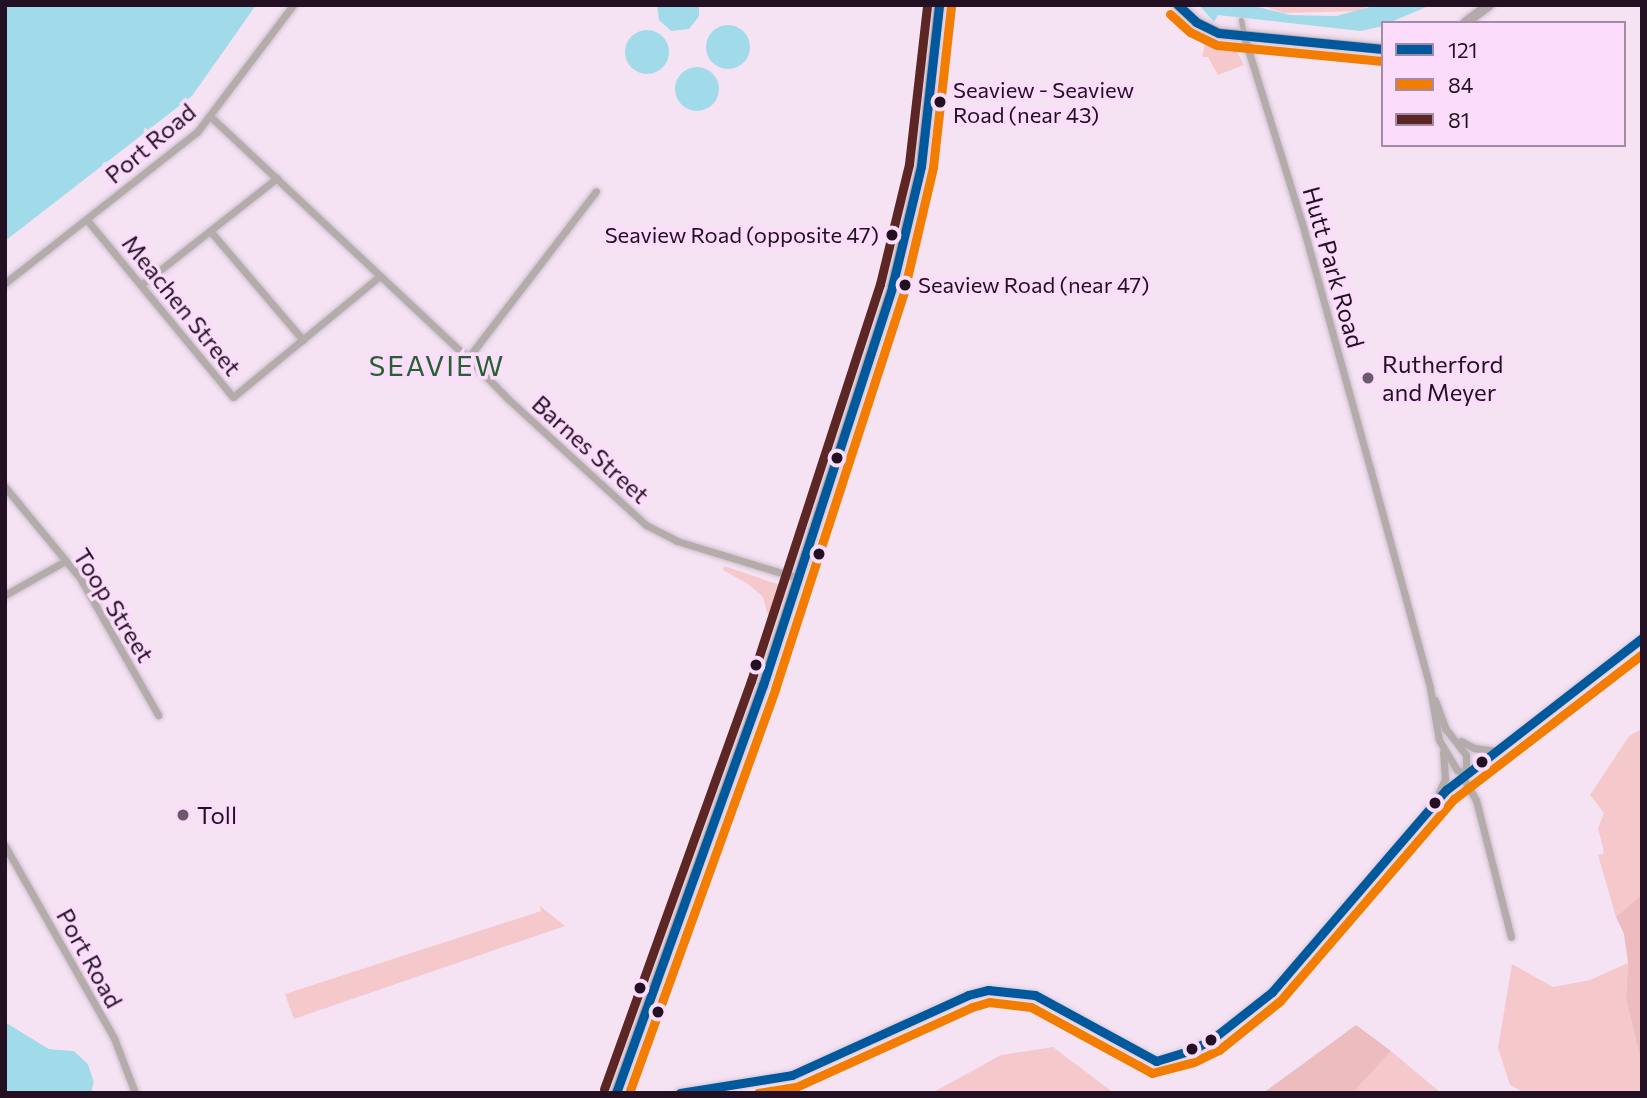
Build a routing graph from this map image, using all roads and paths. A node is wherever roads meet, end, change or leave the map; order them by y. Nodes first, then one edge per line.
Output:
1 (293, 5) edge
2 (939, 5) edge
3 (1178, 5) edge
4 (1489, 5) edge
5 (1241, 20) dead end
6 (1468, 21) edge
7 (1244, 36) junction
8 (1381, 49) edge
9 (211, 117) junction
10 (276, 178) junction
11 (596, 191) dead end
12 (87, 220) junction
13 (211, 232) junction
14 (380, 276) junction
15 (5, 284) edge
16 (141, 285) junction
17 (303, 340) junction
18 (468, 358) junction
19 (5, 487) edge
20 (65, 561) junction
21 (798, 578) junction
22 (5, 595) edge
23 (1642, 638) edge
24 (1430, 688) junction
25 (158, 715) dead end
26 (1452, 735) junction
27 (1442, 748) junction
28 (1496, 751) junction
29 (1464, 775) junction
30 (1435, 802) junction
31 (5, 846) edge
32 (1511, 937) dead end
33 (135, 1093) edge
34 (616, 1093) edge
35 (678, 1093) edge

1 - 9 street, Port Road
2 - 21 main road
3 - 7 main road
4 - 6 main road
5 - 7 street, Hutt Park Road
7 - 8 main road
7 - 24 street, Hutt Park Road
9 - 10 street, Barnes Street
9 - 12 street, Port Road
10 - 13 street
10 - 14 street, Barnes Street
11 - 18 street
12 - 15 street, Port Road
12 - 16 street, Meachen Street
13 - 16 street
13 - 17 street
14 - 17 street, Meachen Street
14 - 18 street, Barnes Street
16 - 17 street, Meachen Street
18 - 21 street, Barnes Street
19 - 20 street, Toop Street
20 - 22 street
20 - 25 street, Toop Street
21 - 34 main road
23 - 28 street
24 - 26 street, Hutt Park Road
24 - 27 street, Hutt Park Road
26 - 28 street
26 - 29 street, Hutt Park Road
27 - 29 street, Hutt Park Road
27 - 30 street, Hutt Park Road
28 - 29 street
29 - 30 street
29 - 32 street
30 - 35 street
31 - 33 street, Port Road

